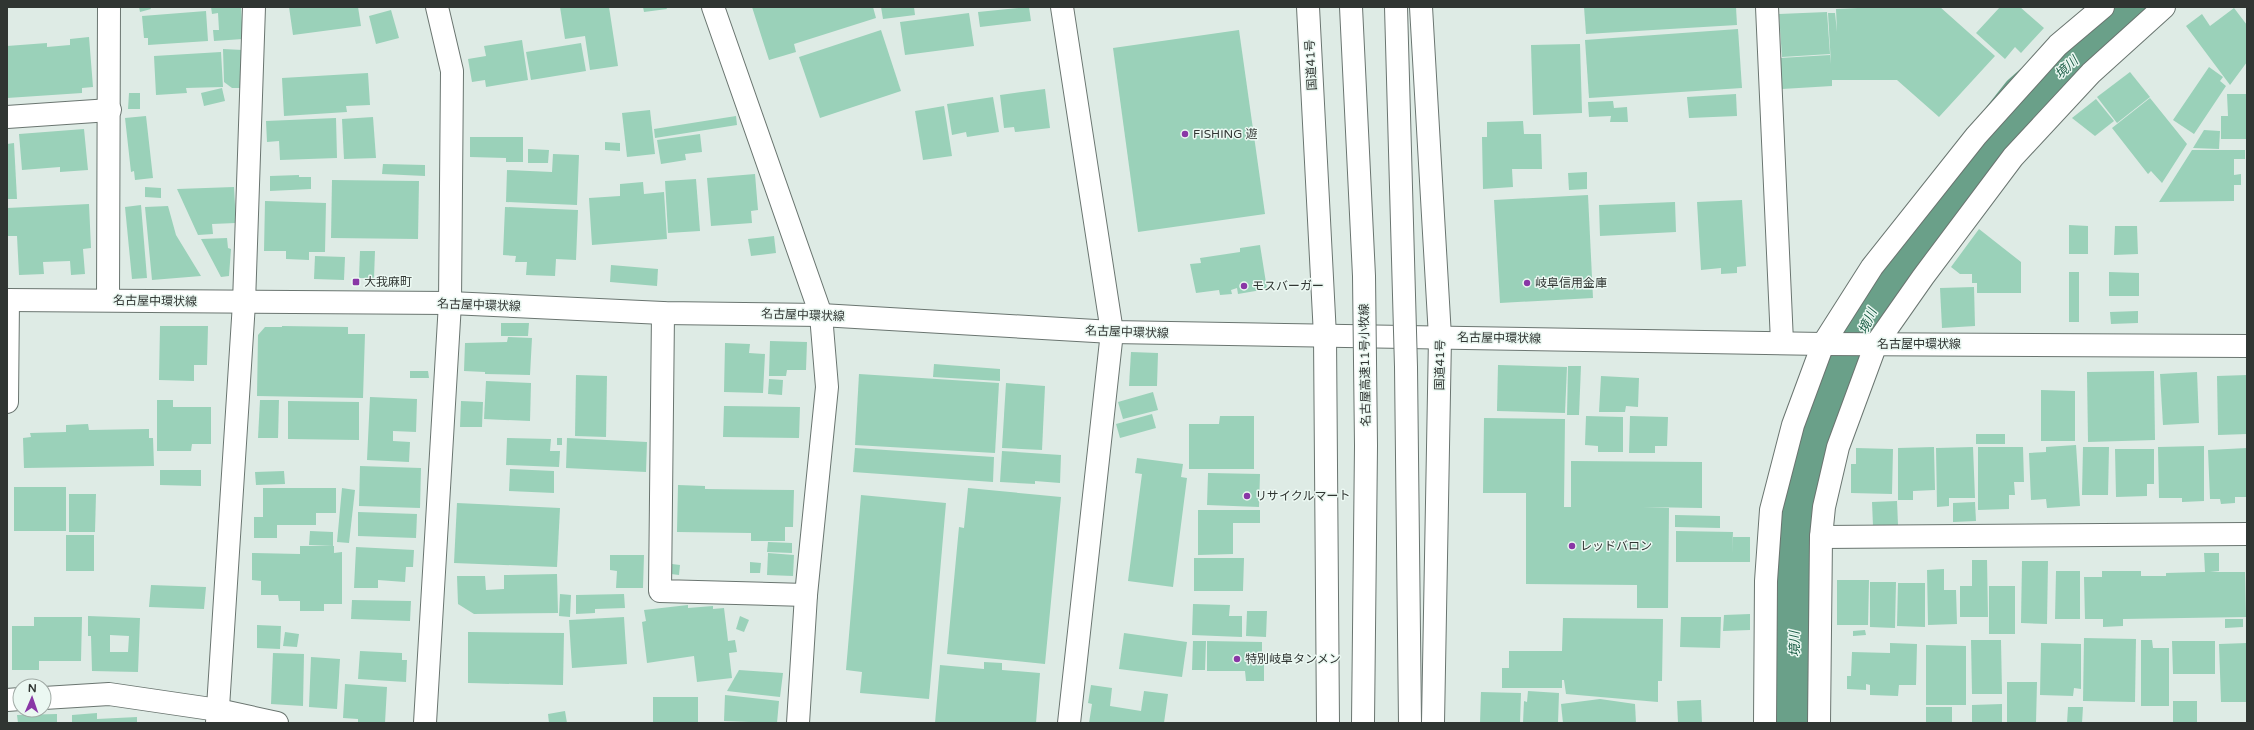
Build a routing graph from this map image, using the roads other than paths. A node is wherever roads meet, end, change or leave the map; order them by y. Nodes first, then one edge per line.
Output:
1 (109, 7) edge
2 (254, 7) edge
3 (437, 7) edge
4 (713, 7) edge
5 (1062, 7) edge
6 (1308, 7) edge
7 (1351, 7) edge
8 (1396, 7) edge
9 (1421, 7) edge
10 (1767, 7) edge
11 (2103, 7) edge
12 (2164, 7) edge
13 (110, 110) junction
14 (7, 117) edge
15 (7, 300) edge
16 (108, 300) junction
17 (244, 303) junction
18 (450, 303) junction
19 (663, 313) junction
20 (821, 315) junction
21 (1112, 332) junction
22 (1325, 336) junction
23 (1440, 337) junction
24 (1782, 342) junction
25 (1831, 344) junction
26 (1871, 344) junction
27 (2247, 346) edge
28 (7, 402) edge
29 (2247, 534) edge
30 (1821, 537) junction
31 (806, 595) junction
32 (1364, 690) junction
33 (52, 698) edge
34 (218, 717) edge
35 (277, 723) edge
36 (425, 723) edge
37 (798, 723) edge
38 (1069, 723) edge
39 (1328, 723) edge
40 (1359, 723) edge
41 (1363, 723) edge
42 (1410, 723) edge
43 (1433, 723) edge
44 (1766, 723) edge
45 (1819, 723) edge

1 - 13 main road
2 - 17 main road
3 - 18 main road
4 - 20 main road
5 - 21 main road
6 - 22 main road, 国道41号
7 - 32 main road, 名古屋高速11号小牧線, bridge
8 - 42 main road, bridge
9 - 23 main road, 国道41号
10 - 24 main road
11 - 25 main road
12 - 26 main road
13 - 14 main road
13 - 16 main road
15 - 16 main road, 名古屋中環状線
15 - 28 main road
16 - 17 main road, 名古屋中環状線
17 - 18 main road, 名古屋中環状線
17 - 34 main road
18 - 19 main road, 名古屋中環状線
18 - 36 main road
19 - 20 main road, 名古屋中環状線
19 - 31 main road
20 - 21 main road, 名古屋中環状線
20 - 31 main road
21 - 22 main road, 名古屋中環状線
21 - 38 main road
22 - 23 main road, 名古屋中環状線
22 - 39 main road, 国道41号
23 - 24 main road, 名古屋中環状線
23 - 43 main road, 国道41号
24 - 25 main road, 名古屋中環状線
25 - 26 main road, 名古屋中環状線
25 - 44 main road
26 - 27 main road, 名古屋中環状線
26 - 30 main road
29 - 30 main road
30 - 45 main road
31 - 37 main road
32 - 40 main road, bridge
32 - 41 main road, 名古屋高速11号小牧線, bridge
33 - 34 main road
34 - 35 main road

